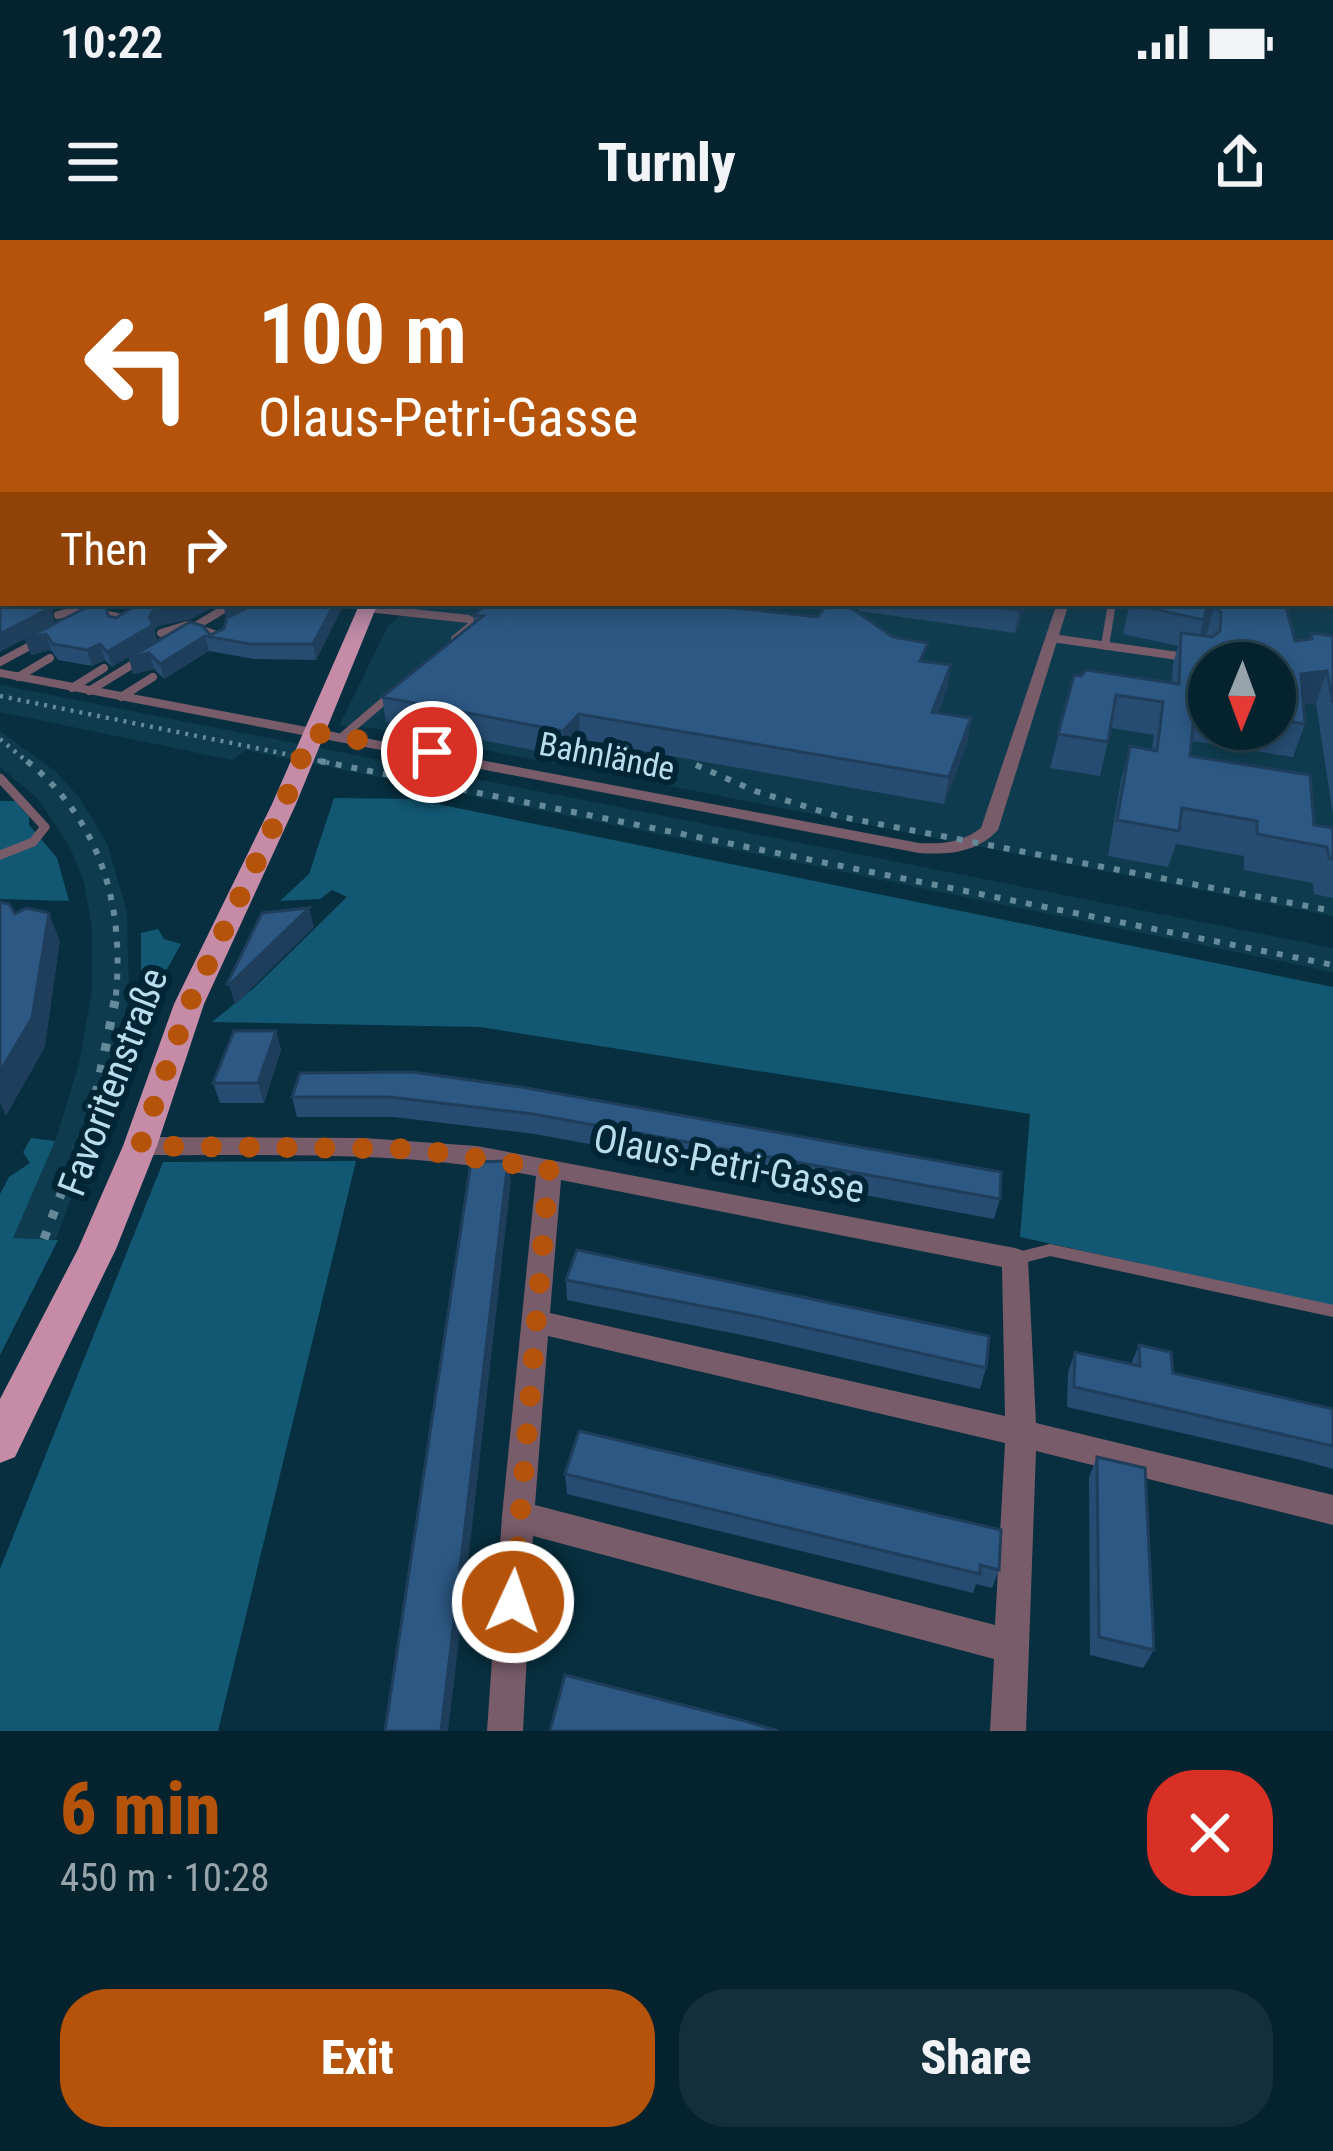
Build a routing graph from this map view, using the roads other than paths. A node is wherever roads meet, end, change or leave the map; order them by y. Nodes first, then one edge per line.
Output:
1 (84, 606) edge
2 (103, 606) edge
3 (228, 606) edge
4 (368, 606) edge
5 (1062, 606) edge
6 (1112, 606) edge
7 (94, 611) junction
8 (487, 611) edge
9 (58, 614) dead end
10 (194, 616) edge
11 (478, 620) junction
12 (118, 625) edge
13 (191, 626) junction
14 (234, 627) edge
15 (63, 628) edge
16 (206, 629) junction
17 (160, 632) dead end
18 (48, 636) edge
19 (1052, 638) junction
20 (215, 642) edge
21 (163, 646) edge
22 (1106, 646) junction
23 (442, 651) edge
24 (149, 655) edge
25 (50, 658) edge
26 (1188, 658) edge
27 (0, 662) edge
28 (104, 668) edge
29 (0, 674) edge
30 (18, 677) junction
31 (153, 677) edge
32 (406, 682) edge
33 (80, 689) junction
34 (121, 697) junction
35 (344, 735) junction
36 (307, 741) junction
37 (0, 778) edge
38 (0, 855) edge
39 (140, 1146) junction
40 (549, 1169) junction
41 (1016, 1259) junction
42 (1333, 1311) edge
43 (537, 1322) junction
44 (1021, 1433) junction
45 (0, 1443) edge
46 (1333, 1510) edge
47 (518, 1516) junction
48 (1009, 1646) junction
49 (505, 1731) edge
50 (1008, 1731) edge

1 - 7 lane
1 - 9 lane
2 - 7 lane
3 - 13 lane
4 - 11 lane
4 - 36 main road, Favoritenstraße
5 - 19 street
6 - 22 lane
7 - 12 lane
7 - 15 lane
8 - 11 lane
10 - 13 lane
11 - 23 lane
13 - 16 lane
13 - 17 lane
13 - 21 lane
14 - 16 lane
16 - 20 lane
18 - 27 lane
19 - 22 lane
19 - 35 street, Bahnlände
22 - 26 lane
24 - 33 lane
25 - 30 lane
28 - 33 lane
29 - 30 street, Bahnlände
30 - 33 street, Bahnlände
31 - 34 lane
32 - 35 lane
33 - 34 street, Bahnlände
34 - 36 street, Bahnlände
35 - 36 street, Bahnlände
36 - 39 main road, Favoritenstraße
37 - 38 lane
39 - 40 street, Olaus-Petri-Gasse
39 - 45 main road, Favoritenstraße
40 - 41 street, Olaus-Petri-Gasse
40 - 43 street
41 - 42 lane
41 - 44 street
43 - 44 street
43 - 47 street
44 - 46 street
44 - 48 street
47 - 48 street
47 - 49 street
48 - 50 street

